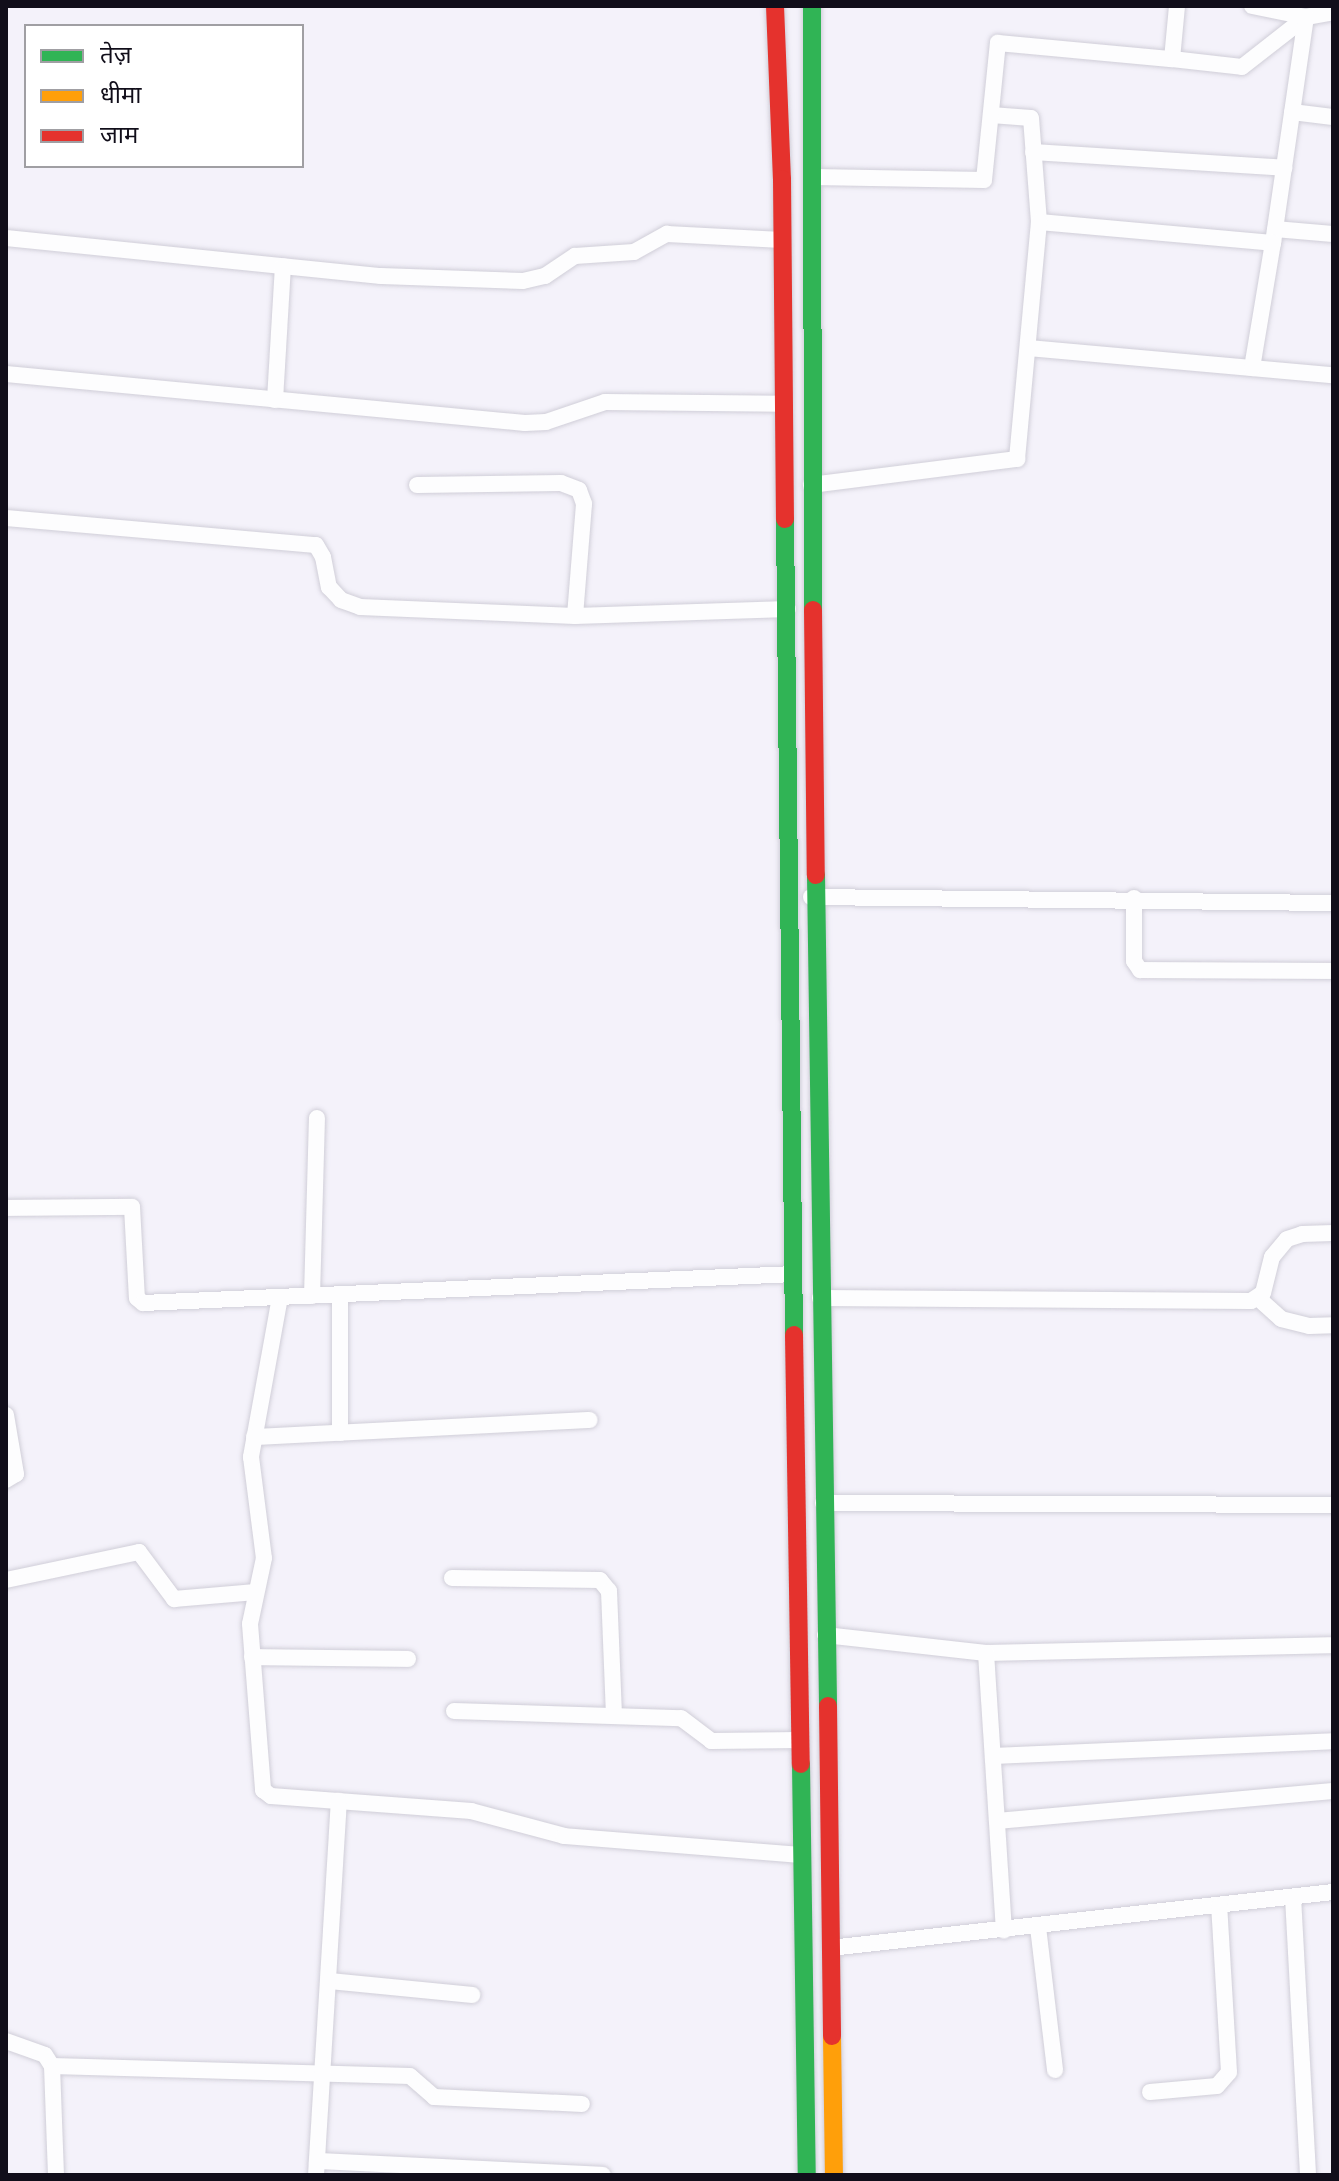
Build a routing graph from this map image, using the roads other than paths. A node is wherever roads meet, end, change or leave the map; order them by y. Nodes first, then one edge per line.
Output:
1 (775, 6) edge
2 (812, 6) edge
3 (1177, 6) edge
4 (1252, 6) edge
5 (1333, 12) edge
6 (1306, 17) junction
7 (1172, 59) junction
8 (1292, 112) junction
9 (991, 115) junction
10 (1333, 117) edge
11 (1033, 152) junction
12 (1284, 168) junction
13 (814, 177) junction
14 (1039, 222) junction
15 (1333, 234) edge
16 (1274, 236) junction
17 (6, 238) edge
18 (782, 240) junction
19 (283, 266) junction
20 (1028, 348) junction
21 (1252, 368) junction
22 (6, 374) edge
23 (1333, 375) edge
24 (275, 400) junction
25 (782, 404) junction
26 (417, 485) dead end
27 (811, 485) junction
28 (6, 518) edge
29 (788, 609) junction
30 (575, 616) junction
31 (790, 896) junction
32 (816, 897) junction
33 (1134, 898) junction
34 (1333, 903) edge
35 (1333, 971) edge
36 (317, 1118) dead end
37 (6, 1208) edge
38 (1333, 1233) edge
39 (793, 1274) junction
40 (340, 1294) junction
41 (312, 1296) junction
42 (280, 1297) junction
43 (820, 1298) junction
44 (1258, 1298) junction
45 (1333, 1325) edge
46 (6, 1415) edge
47 (590, 1420) dead end
48 (340, 1433) junction
49 (254, 1437) junction
50 (6, 1480) edge
51 (823, 1503) junction
52 (1333, 1505) edge
53 (452, 1578) dead end
54 (6, 1580) edge
55 (256, 1592) junction
56 (825, 1635) junction
57 (1333, 1645) edge
58 (986, 1653) junction
59 (252, 1657) junction
60 (408, 1659) dead end
61 (454, 1711) dead end
62 (614, 1716) junction
63 (800, 1740) junction
64 (1333, 1741) edge
65 (993, 1756) junction
66 (1333, 1791) edge
67 (339, 1801) junction
68 (997, 1821) junction
69 (802, 1855) junction
70 (1333, 1892) edge
71 (1293, 1897) junction
72 (1219, 1906) junction
73 (1038, 1927) junction
74 (1004, 1930) junction
75 (830, 1948) junction
76 (330, 1981) junction
77 (472, 1995) dead end
78 (6, 2041) edge
79 (52, 2066) junction
80 (1055, 2070) dead end
81 (323, 2074) junction
82 (1150, 2092) dead end
83 (582, 2104) dead end
84 (317, 2168) edge
85 (56, 2175) edge
86 (603, 2175) edge
87 (807, 2175) edge
88 (834, 2175) edge
89 (1308, 2175) edge

1 - 18 highway
2 - 13 highway
3 - 7 street
4 - 6 street
5 - 6 street
6 - 7 street
6 - 8 street
7 - 9 street
8 - 10 street
8 - 12 street
9 - 11 street
9 - 13 street
11 - 12 street
11 - 14 street
12 - 16 street
13 - 27 highway
14 - 16 street
14 - 20 street
15 - 16 street
16 - 21 street
17 - 19 street
18 - 19 street
18 - 25 highway
19 - 24 street
20 - 21 street
20 - 27 street
21 - 23 street
22 - 24 street
24 - 25 street
25 - 29 highway
26 - 30 street
27 - 32 highway
28 - 30 street
29 - 30 street
29 - 31 highway
31 - 32 street
31 - 39 highway
32 - 33 street
32 - 43 highway
33 - 34 street
33 - 35 street
36 - 41 street
37 - 42 street
38 - 44 street
39 - 40 street
39 - 63 highway
40 - 41 street
40 - 48 street
41 - 42 street
42 - 49 street
43 - 44 street
43 - 51 highway
44 - 45 street
46 - 50 street
47 - 48 street
48 - 49 street
49 - 55 street
51 - 52 street
51 - 56 highway
53 - 62 street
54 - 55 street
55 - 59 street
56 - 58 street
56 - 75 highway
57 - 58 street
58 - 65 street
59 - 60 street
59 - 67 street
61 - 62 street
62 - 63 street
63 - 69 highway
64 - 65 street
65 - 68 street
66 - 68 street
67 - 69 street
67 - 76 street
68 - 74 street
69 - 87 highway
70 - 71 street
71 - 72 street
71 - 89 street
72 - 73 street
72 - 82 street
73 - 74 street
73 - 80 street
74 - 75 street
75 - 88 highway
76 - 77 street
76 - 81 street
78 - 79 street
79 - 81 street
79 - 85 street
81 - 83 street
81 - 84 street
84 - 86 street

